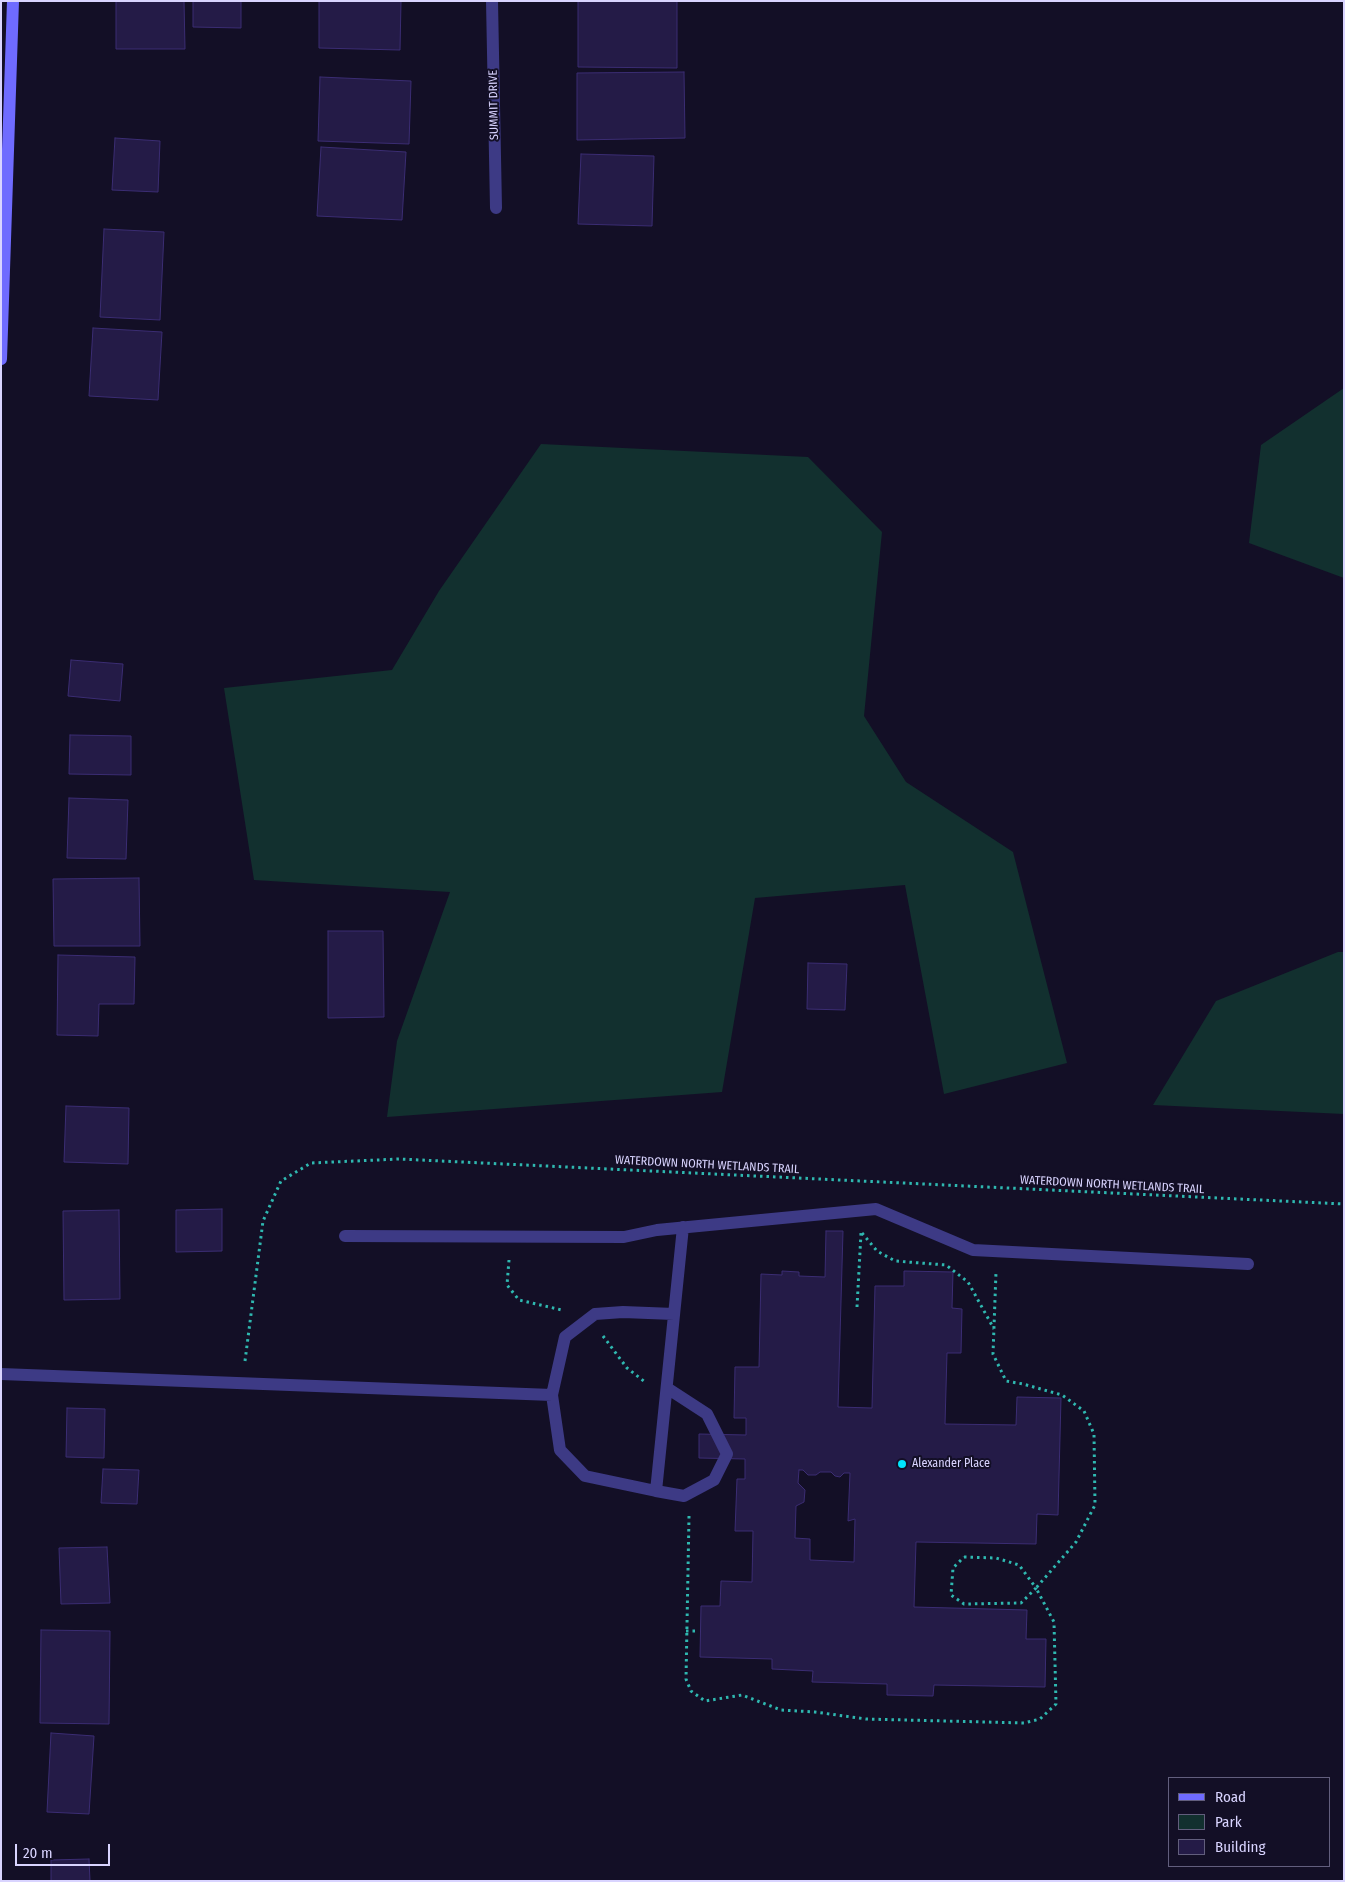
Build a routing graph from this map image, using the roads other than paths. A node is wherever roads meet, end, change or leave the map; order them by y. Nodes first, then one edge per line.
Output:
1 (13, 1) edge
2 (492, 1) edge
3 (496, 208) dead end
4 (1, 360) edge
5 (683, 1227) junction
6 (345, 1236) dead end
7 (1248, 1264) dead end
8 (674, 1314) junction
9 (1, 1374) edge
10 (667, 1388) junction
11 (552, 1395) junction
12 (656, 1491) junction

1 - 4 main road
2 - 3 street, SUMMIT DRIVE
5 - 6 street
5 - 7 street
5 - 8 street
8 - 10 street
8 - 11 street
9 - 11 street
10 - 12 street
10 - 12 street
11 - 12 street

